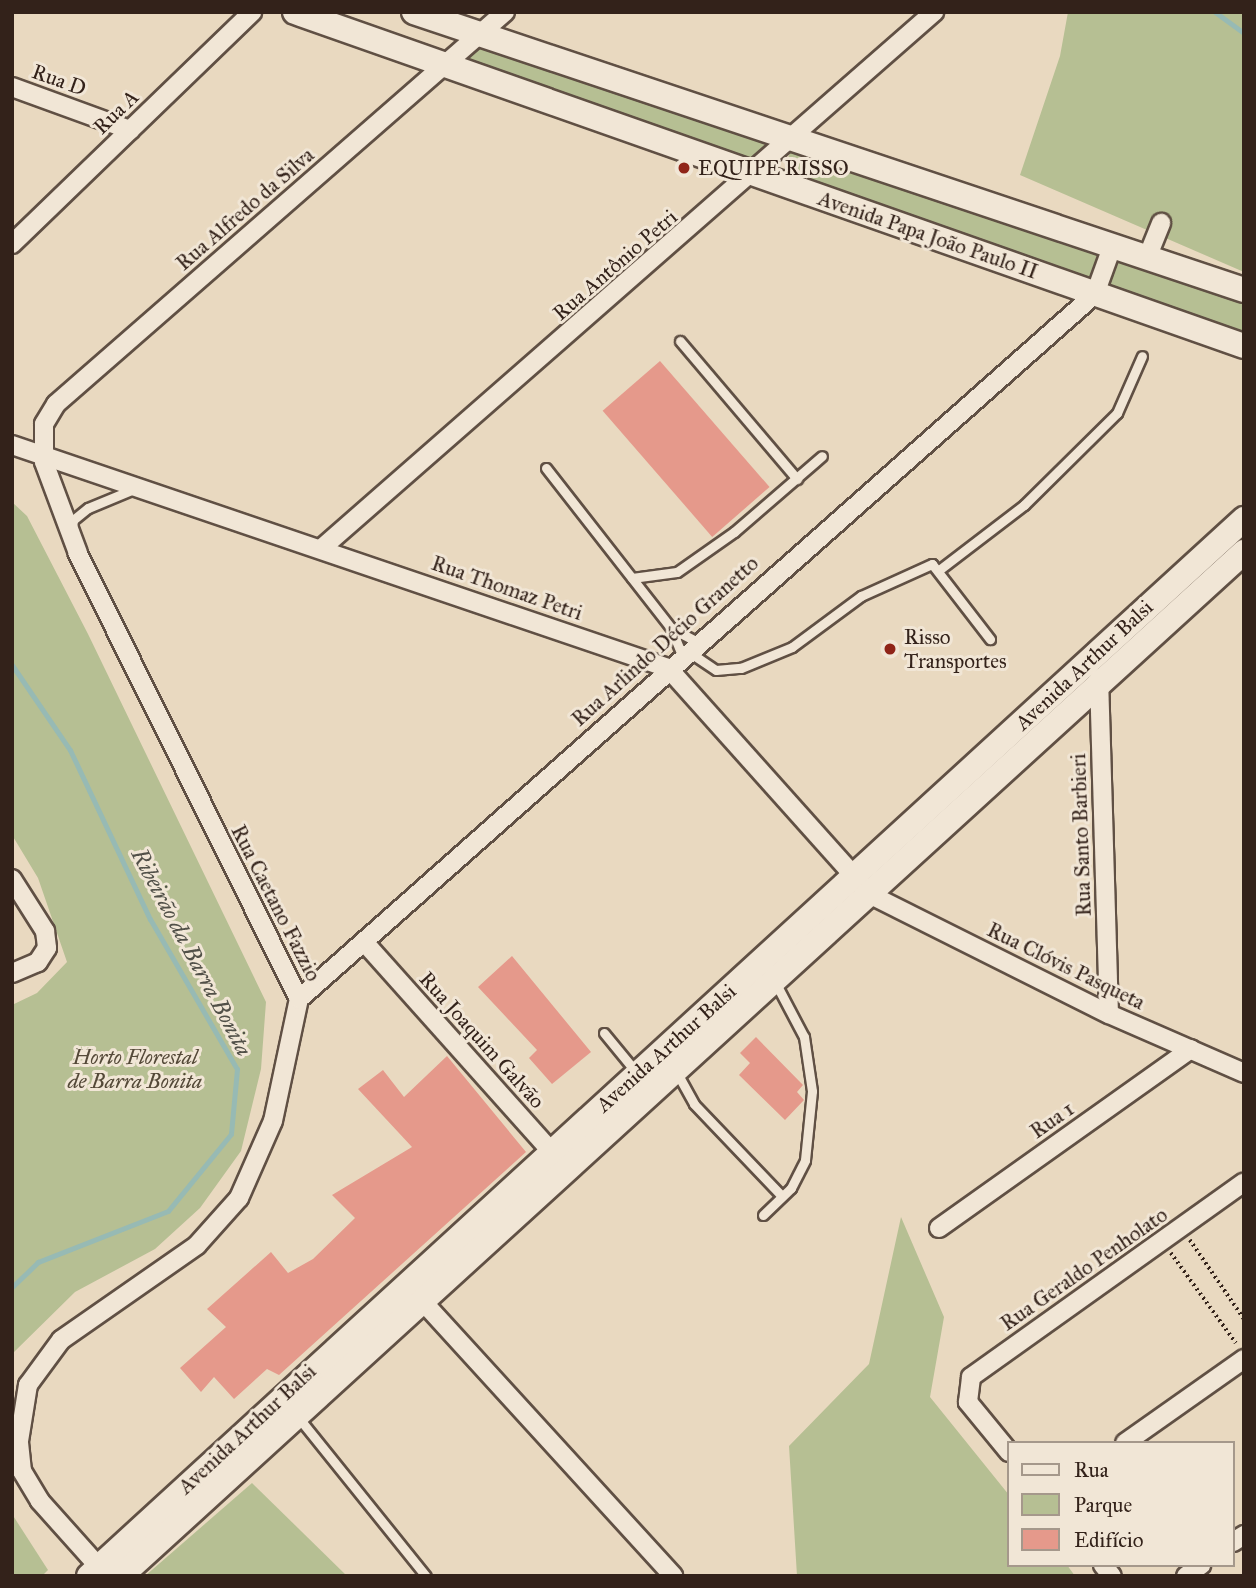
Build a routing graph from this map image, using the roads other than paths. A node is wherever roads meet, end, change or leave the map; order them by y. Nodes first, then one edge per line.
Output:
1 (251, 12) edge
2 (295, 12) edge
3 (414, 12) edge
4 (505, 12) edge
5 (934, 12) edge
6 (478, 36) junction
7 (443, 66) junction
8 (12, 87) edge
9 (130, 130) junction
10 (795, 136) junction
11 (754, 175) junction
12 (1161, 223) dead end
13 (12, 244) edge
14 (1112, 247) junction
15 (1147, 258) junction
16 (1244, 290) edge
17 (1095, 294) junction
18 (680, 341) dead end
19 (1244, 346) edge
20 (1142, 356) dead end
21 (12, 444) edge
22 (41, 454) junction
23 (822, 456) dead end
24 (546, 468) dead end
25 (797, 479) junction
26 (140, 487) junction
27 (1244, 519) edge
28 (71, 537) junction
29 (322, 548) junction
30 (1244, 552) edge
31 (939, 570) junction
32 (632, 578) junction
33 (671, 628) junction
34 (990, 639) dead end
35 (689, 649) junction
36 (1095, 654) junction
37 (668, 668) junction
38 (1099, 681) junction
39 (12, 879) edge
40 (863, 887) junction
41 (365, 943) junction
42 (12, 973) edge
43 (767, 973) junction
44 (299, 999) junction
45 (1109, 1014) junction
46 (604, 1033) dead end
47 (1191, 1049) junction
48 (675, 1070) junction
49 (637, 1073) junction
50 (1244, 1073) edge
51 (558, 1159) junction
52 (1244, 1182) edge
53 (782, 1196) junction
54 (763, 1215) dead end
55 (939, 1228) dead end
56 (414, 1292) junction
57 (1244, 1360) edge
58 (297, 1415) junction
59 (1128, 1441) edge
60 (1007, 1450) edge
61 (98, 1573) edge
62 (121, 1576) edge
63 (426, 1576) edge
64 (673, 1576) edge

1 - 9 street, Rua A
2 - 7 main road, Avenida Papa João Paulo II
3 - 6 main road
4 - 6 street, Rua Alfredo da Silva
5 - 10 street, Rua Antônio Petri
6 - 7 street, Rua Alfredo da Silva
6 - 10 main road
7 - 11 main road, Avenida Papa João Paulo II
7 - 22 street, Rua Alfredo da Silva
8 - 9 street, Rua D
9 - 13 street, Rua A
10 - 11 street, Rua Antônio Petri
10 - 14 main road
11 - 17 main road, Avenida Papa João Paulo II
11 - 29 street, Rua Antônio Petri
12 - 15 street
14 - 15 main road
14 - 17 street
15 - 16 main road
17 - 19 main road, Avenida Papa João Paulo II
17 - 35 street, Rua Arlindo Décio Granetto
18 - 25 lane
20 - 31 lane
21 - 22 street, Rua Thomaz Petri
22 - 26 street, Rua Thomaz Petri
22 - 28 street, Rua Caetano Fazzio
23 - 25 lane
24 - 32 lane
25 - 32 lane
26 - 28 lane
26 - 29 street, Rua Thomaz Petri
27 - 36 main road, Avenida Arthur Balsi
28 - 44 street, Rua Caetano Fazzio
29 - 37 street, Rua Thomaz Petri
30 - 38 main road, Avenida Arthur Balsi
31 - 34 lane
31 - 35 lane
32 - 33 lane
33 - 35 lane
33 - 35 lane
35 - 37 street, Rua Arlindo Décio Granetto
36 - 38 street, Rua Santo Barbieri
36 - 40 main road, Avenida Arthur Balsi
37 - 40 street, Rua Thomaz Petri
37 - 41 street, Rua Arlindo Décio Granetto
38 - 40 main road, Avenida Arthur Balsi
38 - 45 street, Rua Santo Barbieri
39 - 42 street
40 - 43 main road, Avenida Arthur Balsi
40 - 45 street, Rua Clóvis Pasqueta
41 - 44 street, Rua Arlindo Décio Granetto
41 - 51 street, Rua Joaquim Galvão
43 - 48 main road, Avenida Arthur Balsi
43 - 49 main road, Avenida Arthur Balsi
43 - 53 lane
44 - 61 street, Rua Caetano Fazzio
45 - 47 street, Rua Clóvis Pasqueta
46 - 49 lane
47 - 50 street, Rua Clóvis Pasqueta
47 - 55 street, Rua 1
48 - 51 main road, Avenida Arthur Balsi
48 - 53 lane
49 - 51 main road, Avenida Arthur Balsi
51 - 56 main road, Avenida Arthur Balsi
52 - 60 street, Rua Geraldo Penholato
53 - 54 lane
56 - 58 main road, Avenida Arthur Balsi
56 - 61 main road, Avenida Arthur Balsi
56 - 64 street
57 - 59 street
58 - 62 main road, Avenida Arthur Balsi
58 - 63 lane

